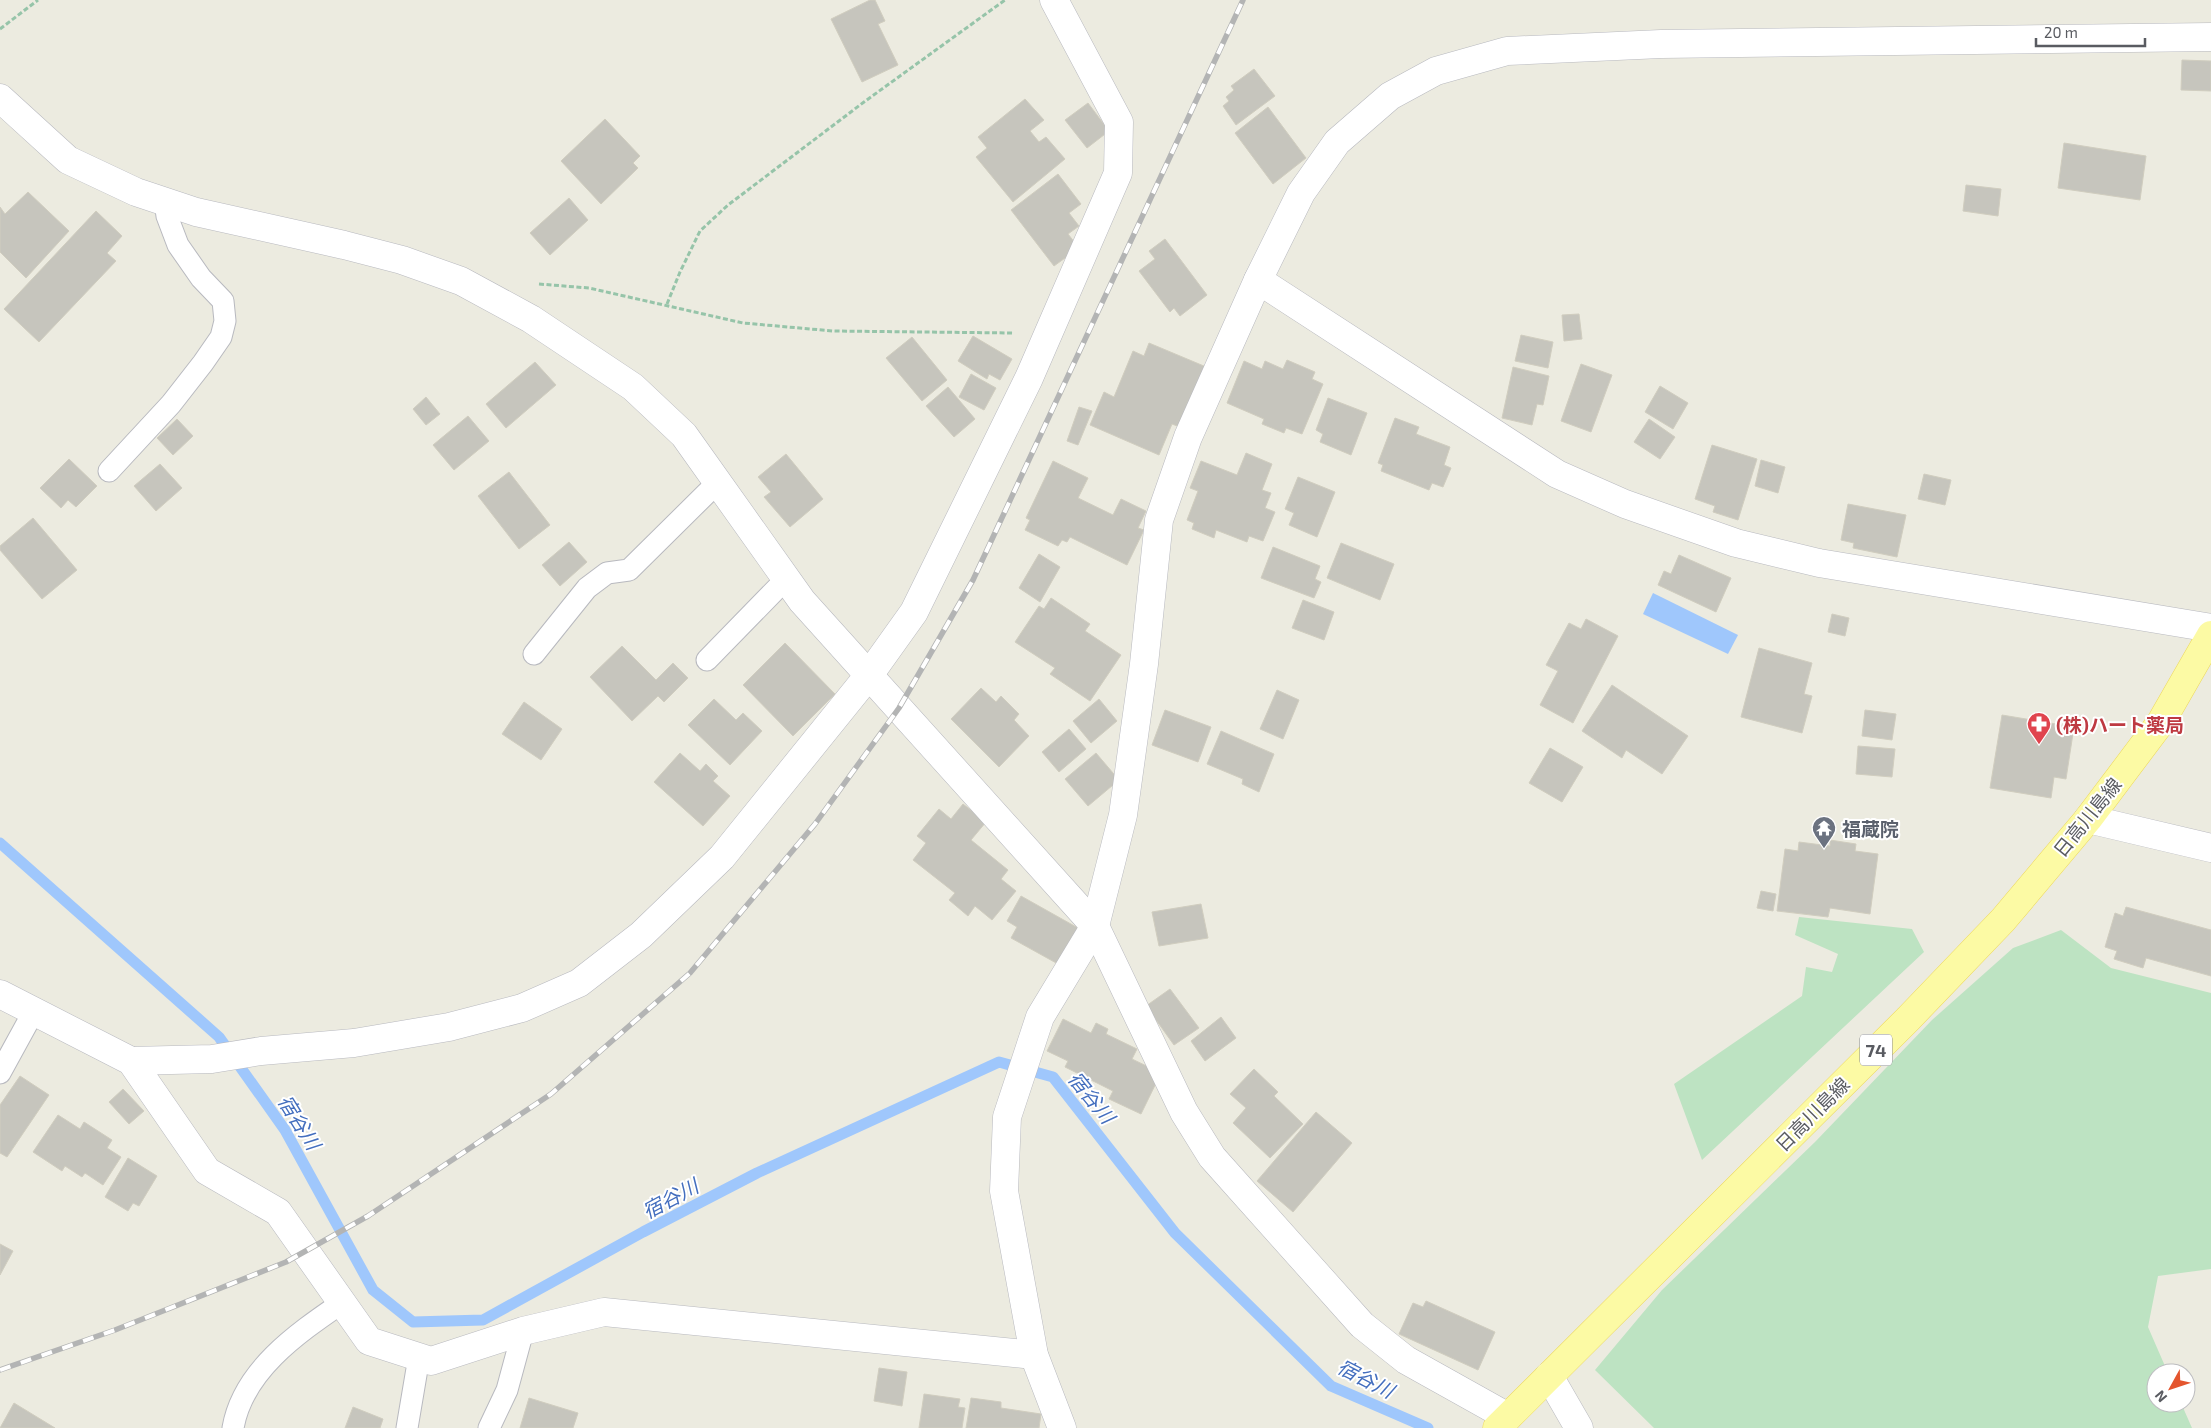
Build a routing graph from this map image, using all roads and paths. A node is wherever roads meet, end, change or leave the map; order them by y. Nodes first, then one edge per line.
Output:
1 (38, 0) edge
2 (1005, 0) edge
3 (1054, 0) edge
4 (0, 29) edge
5 (2211, 37) edge
6 (0, 98) edge
7 (165, 202) junction
8 (1258, 280) junction
9 (531, 284) dead end
10 (667, 304) junction
11 (1049, 333) junction
12 (109, 471) dead end
13 (718, 482) junction
14 (786, 579) junction
15 (2211, 628) edge
16 (2211, 635) edge
17 (534, 654) dead end
18 (707, 660) dead end
19 (869, 675) junction
20 (2088, 819) junction
21 (2211, 848) edge
22 (1095, 926) junction
23 (0, 994) edge
24 (34, 1011) junction
25 (131, 1061) junction
26 (0, 1073) edge
27 (343, 1302) junction
28 (523, 1331) junction
29 (1034, 1355) junction
30 (419, 1357) junction
31 (1549, 1376) junction
32 (1502, 1422) edge
33 (233, 1428) edge
34 (407, 1428) edge
35 (489, 1428) edge
36 (1062, 1428) edge
37 (1580, 1428) edge

1 - 4 path
2 - 10 path
3 - 11 street
5 - 8 street
6 - 7 street
7 - 12 lane
7 - 13 street
8 - 15 street
8 - 22 street
9 - 10 path
10 - 11 path
11 - 19 street
13 - 14 street
13 - 17 lane
14 - 18 lane
14 - 19 street
16 - 20 main road, 日高川島線 / 74
19 - 22 street
19 - 25 street
20 - 21 street
20 - 31 main road, 日高川島線 / 74
22 - 29 street
22 - 32 street
23 - 24 street
24 - 25 street
24 - 26 lane
25 - 27 street
27 - 30 street
27 - 33 lane
28 - 29 street
28 - 30 street
28 - 35 lane
29 - 36 street
30 - 34 lane
31 - 32 main road, 日高川島線 / 74
31 - 37 street

